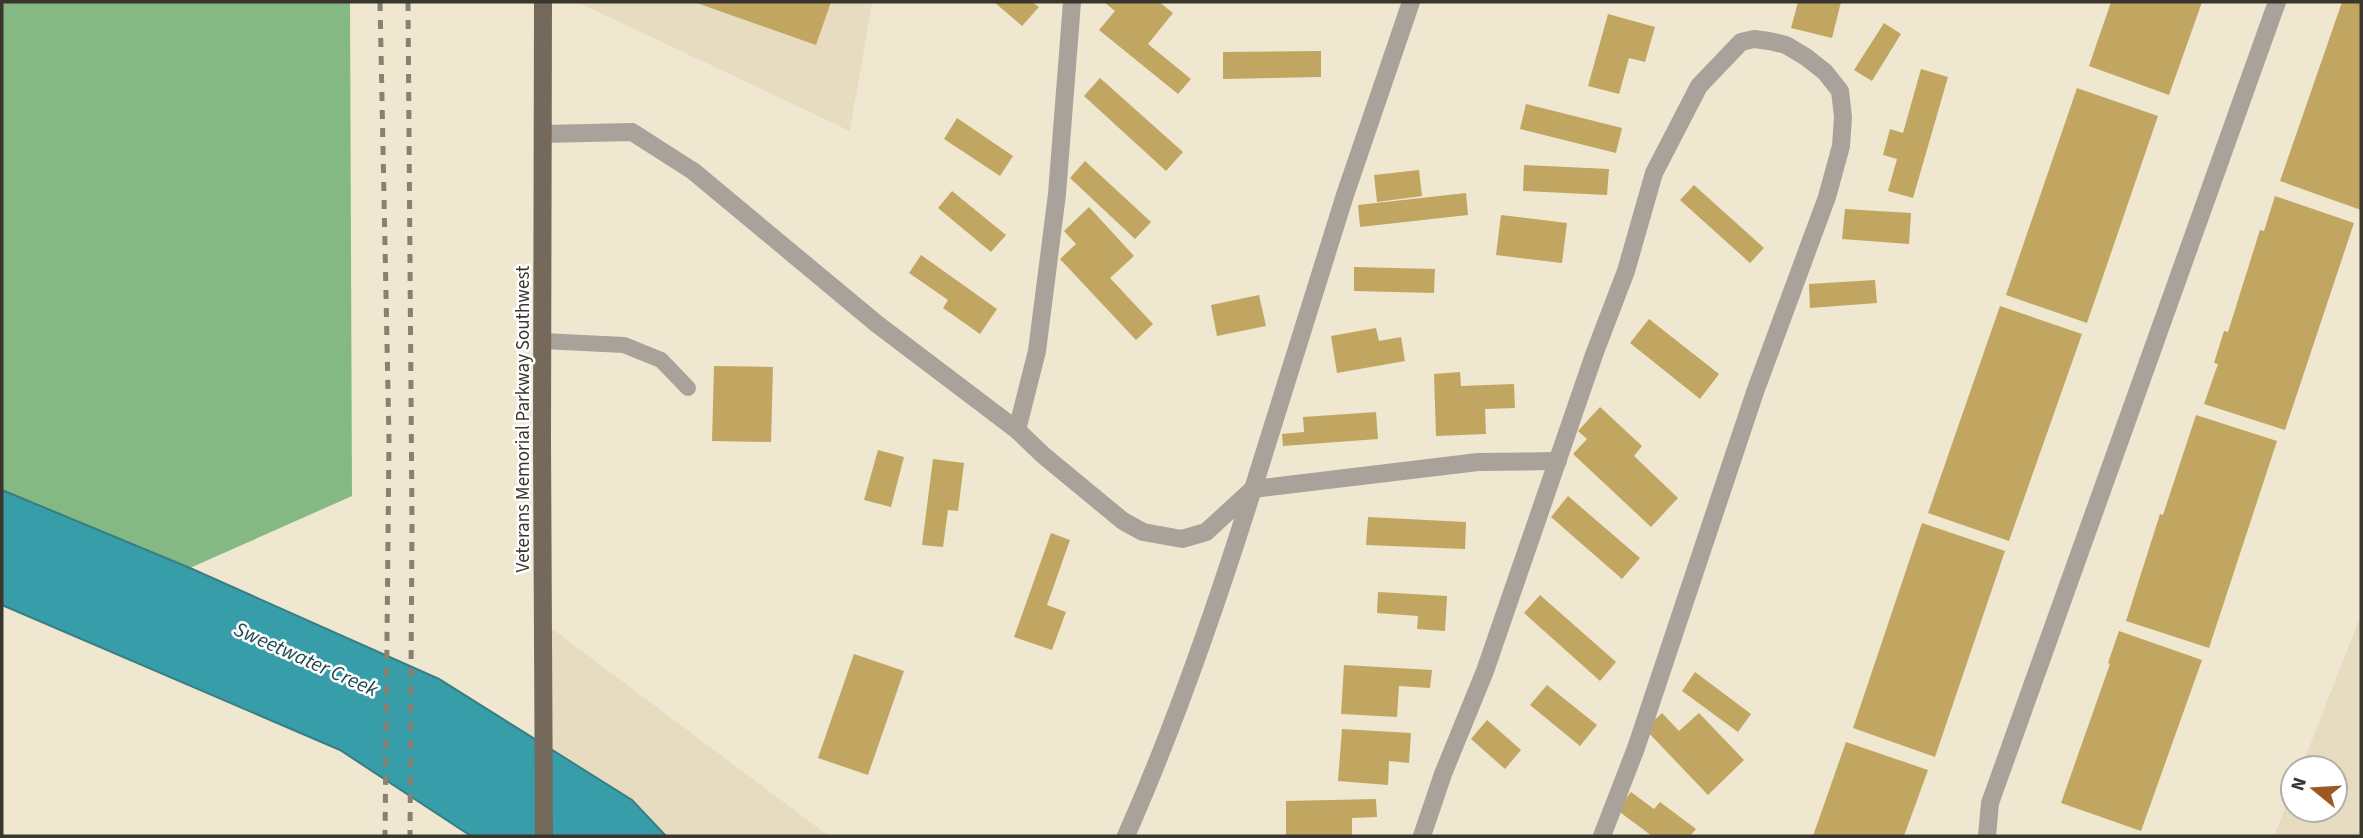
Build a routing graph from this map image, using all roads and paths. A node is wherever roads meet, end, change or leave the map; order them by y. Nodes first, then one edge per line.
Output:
1 (542, 2) edge
2 (1072, 2) edge
3 (1411, 2) edge
4 (2277, 2) edge
5 (543, 134) junction
6 (543, 341) junction
7 (688, 388) dead end
8 (1017, 430) junction
9 (1558, 461) junction
10 (1253, 489) junction
11 (544, 836) edge
12 (1126, 836) edge
13 (1422, 836) edge
14 (1602, 836) edge
15 (1987, 836) edge

1 - 5 main road, Veterans Memorial Parkway Southwest
2 - 8 street
3 - 10 street
4 - 15 street
5 - 6 main road, Veterans Memorial Parkway Southwest
5 - 8 street
6 - 7 lane
6 - 11 main road, Veterans Memorial Parkway Southwest
8 - 10 street
9 - 10 street
9 - 13 street
9 - 14 street
10 - 12 street

